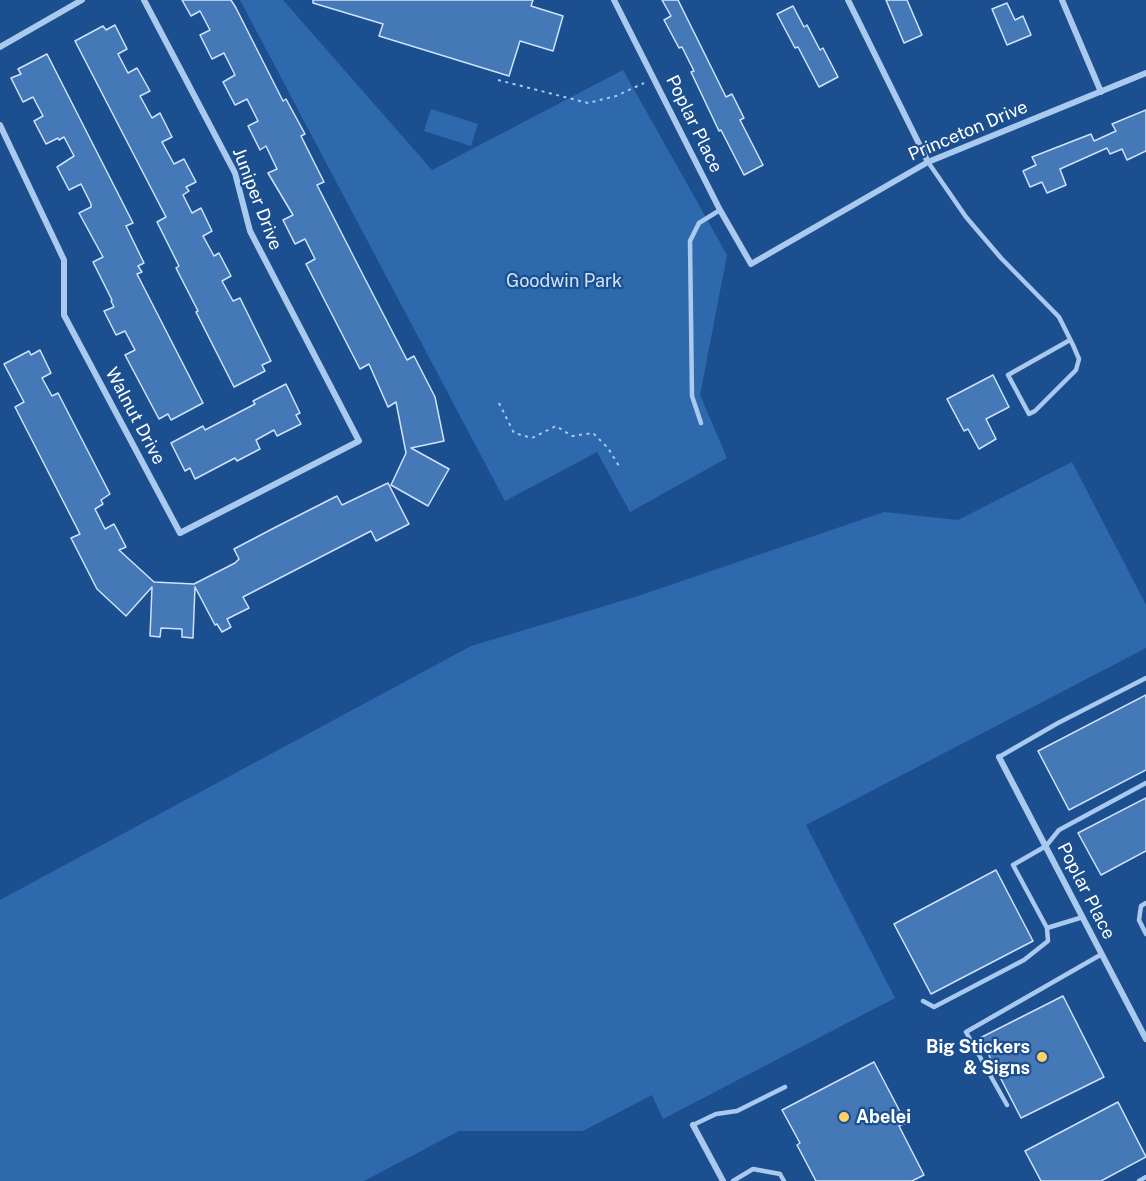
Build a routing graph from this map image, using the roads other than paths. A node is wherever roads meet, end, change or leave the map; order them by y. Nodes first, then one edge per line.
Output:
1 (82, 0) edge
2 (144, 0) edge
3 (614, 0) edge
4 (848, 0) edge
5 (1062, 0) edge
6 (0, 47) edge
7 (1146, 73) edge
8 (1101, 92) junction
9 (0, 126) edge
10 (928, 162) junction
11 (720, 210) junction
12 (749, 260) joint
13 (1070, 340) junction
14 (701, 423) dead end
15 (359, 441) joint
16 (1146, 678) edge
17 (999, 757) joint
18 (1146, 783) edge
19 (1046, 846) junction
20 (1146, 903) edge
21 (1083, 917) junction
22 (1047, 928) junction
23 (1146, 934) edge
24 (1102, 954) junction
25 (922, 1001) dead end
26 (1146, 1039) edge
27 (785, 1087) dead end
28 (1007, 1105) dead end
29 (693, 1125) joint
30 (1146, 1177) edge
31 (723, 1181) edge
32 (733, 1181) edge
33 (784, 1181) edge
34 (1139, 1181) edge

1 - 6 street
2 - 15 street, Juniper Drive
3 - 11 street, Poplar Place
4 - 10 street
5 - 8 street
7 - 8 street, Princeton Drive
8 - 10 street, Princeton Drive
9 - 15 street, Walnut Drive
10 - 12 street, Princeton Drive
10 - 13 lane
11 - 12 street, Poplar Place
11 - 14 lane
13 - 13 lane
16 - 17 lane
17 - 19 street, Poplar Place
18 - 19 lane
19 - 21 street, Poplar Place
19 - 22 lane
20 - 23 lane
21 - 22 lane
21 - 24 street, Poplar Place
22 - 25 lane
24 - 26 street, Poplar Place
24 - 28 lane
27 - 29 lane
29 - 31 street
30 - 34 lane
32 - 33 lane

